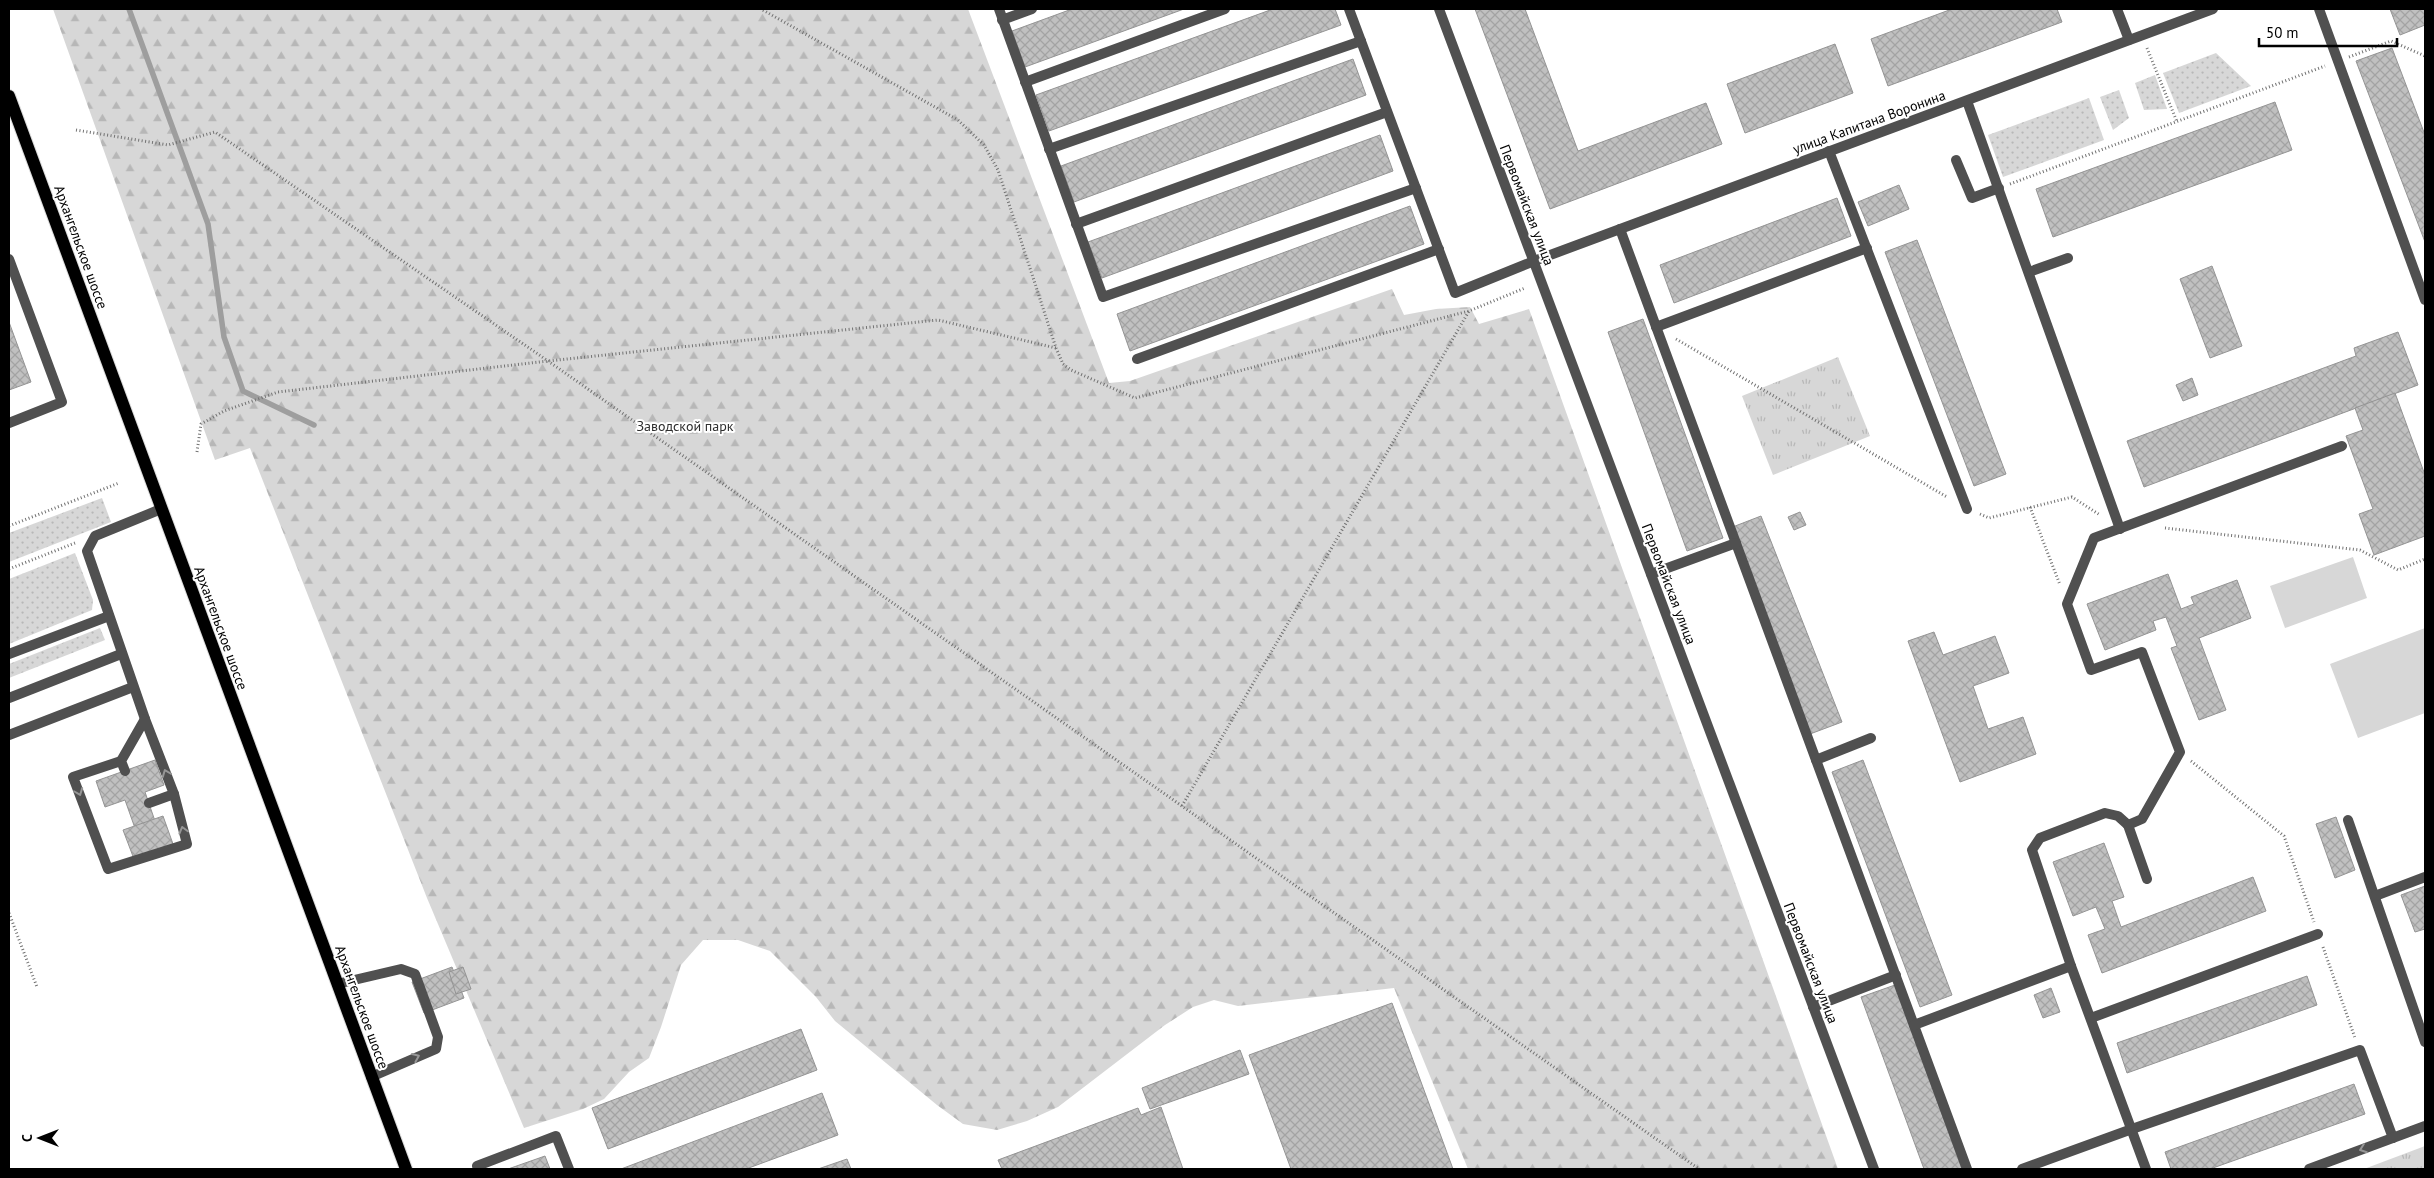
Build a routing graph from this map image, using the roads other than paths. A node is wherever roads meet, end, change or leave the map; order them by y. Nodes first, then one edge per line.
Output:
1 (998, 9) edge
2 (1032, 9) edge
3 (1226, 9) edge
4 (1349, 9) edge
5 (1439, 9) edge
6 (2117, 9) edge
7 (2213, 9) edge
8 (2319, 9) edge
9 (1002, 20) junction
10 (2129, 40) junction
11 (1361, 42) junction
12 (1025, 82) junction
13 (9, 96) edge
14 (1967, 101) junction
15 (1387, 112) junction
16 (1049, 149) junction
17 (1829, 151) junction
18 (1956, 160) dead end
19 (1416, 188) junction
20 (1999, 188) junction
21 (1076, 224) junction
22 (1620, 229) junction
23 (1867, 248) junction
24 (1439, 249) junction
25 (2068, 258) dead end
26 (9, 259) edge
27 (1534, 261) junction
28 (2029, 272) junction
29 (2425, 300) edge
30 (1656, 327) junction
31 (1137, 359) dead end
32 (9, 423) edge
33 (2342, 446) dead end
34 (162, 509) junction
35 (1967, 509) road end
36 (2120, 529) junction
37 (1736, 543) junction
38 (1651, 574) junction
39 (108, 616) junction
40 (9, 654) edge
41 (121, 654) junction
42 (133, 687) junction
43 (9, 698) edge
44 (144, 719) junction
45 (9, 735) edge
46 (1871, 738) dead end
47 (1816, 760) junction
48 (121, 761) junction
49 (125, 771) dead end
50 (174, 794) junction
51 (149, 803) dead end
52 (2348, 820) dead end
53 (2128, 825) junction
54 (2425, 877) edge
55 (2148, 879) dead end
56 (2375, 896) junction
57 (2318, 934) road end
58 (2072, 966) junction
59 (1896, 975) junction
60 (337, 984) junction
61 (1813, 1007) junction
62 (2091, 1018) junction
63 (1914, 1026) junction
64 (2425, 1042) edge
65 (371, 1077) junction
66 (2425, 1126) edge
67 (2132, 1128) junction
68 (2393, 1138) junction
69 (406, 1169) edge
70 (478, 1169) edge
71 (569, 1169) edge
72 (1874, 1169) edge
73 (1967, 1169) edge
74 (2022, 1169) edge
75 (2146, 1169) edge
76 (2309, 1169) edge

1 - 9 street
2 - 9 street
3 - 12 street
4 - 11 street
5 - 27 street, Первомайская улица
6 - 10 street
7 - 10 street, улица Капитана Воронина
8 - 29 street
9 - 12 street
10 - 14 street, улица Капитана Воронина
11 - 15 street
11 - 16 street
12 - 16 street
13 - 34 main road, Архангельское шоссе
14 - 17 street, улица Капитана Воронина
14 - 20 street
15 - 19 street
15 - 21 street
16 - 21 street
17 - 22 street, улица Капитана Воронина
17 - 23 street
18 - 20 street
19 - 21 street
19 - 24 street
20 - 28 street
22 - 27 street, улица Капитана Воронина
22 - 30 street
23 - 30 street
23 - 35 street
24 - 27 street, улица Капитана Воронина
24 - 31 street
25 - 28 street
26 - 32 street
27 - 38 street, Первомайская улица
28 - 36 street
30 - 37 street
33 - 36 street
34 - 39 street
34 - 60 main road, Архангельское шоссе
36 - 53 street
37 - 38 street
37 - 47 street
38 - 61 street, Первомайская улица
39 - 40 street
39 - 41 street
41 - 42 street
41 - 43 street
42 - 44 street
42 - 45 street
44 - 48 street
50 -> 44 street
46 - 47 street
47 - 59 street
48 - 49 street
48 -> 50 street
50 - 51 street
52 - 56 street
53 - 55 street
53 - 58 street
54 - 56 street
56 - 64 street
57 - 62 street
58 - 62 street
58 - 63 street
59 - 61 street
59 - 63 street
60 - 65 main road, Архангельское шоссе
65 -> 60 street
61 - 72 street, Первомайская улица
62 - 67 street
63 - 73 street
65 - 69 main road, Архангельское шоссе
66 - 68 street
67 - 68 street
67 - 74 street
67 - 75 street
68 -> 76 street
70 - 71 street

